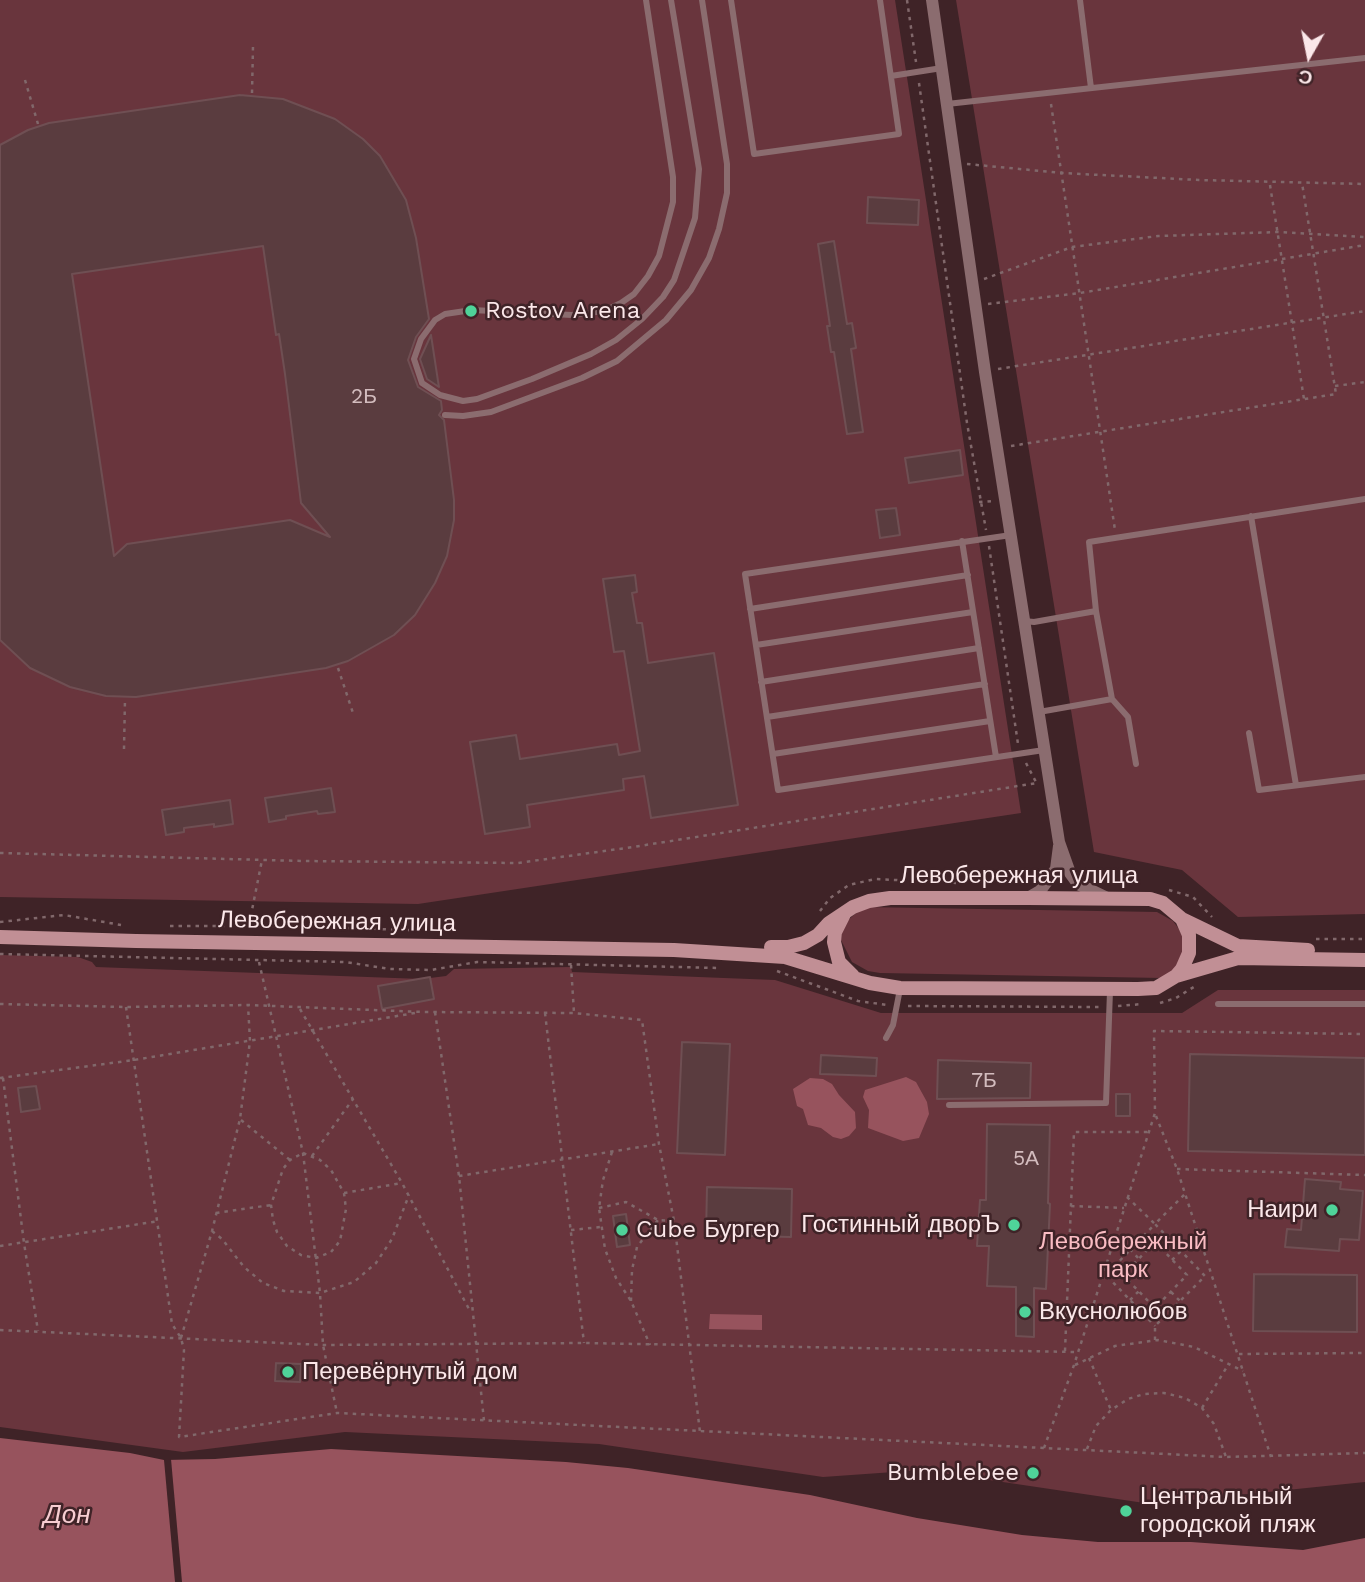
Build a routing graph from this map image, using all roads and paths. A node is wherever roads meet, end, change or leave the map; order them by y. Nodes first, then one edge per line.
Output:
1 (646, 0) edge
2 (671, 0) edge
3 (702, 0) edge
4 (731, 0) edge
5 (880, 0) edge
6 (907, 0) edge
7 (933, 0) edge
8 (1080, 0) edge
9 (253, 46) dead end
10 (1365, 58) edge
11 (942, 68) junction
12 (917, 72) junction
13 (891, 76) junction
14 (25, 80) dead end
15 (1091, 88) junction
16 (252, 93) dead end
17 (1050, 93) junction
18 (947, 104) junction
19 (38, 124) dead end
20 (955, 157) junction
21 (1062, 173) junction
22 (1270, 183) junction
23 (1302, 183) junction
24 (1365, 184) edge
25 (1278, 232) junction
26 (1311, 233) junction
27 (1365, 237) edge
28 (1365, 246) edge
29 (1072, 247) junction
30 (1314, 253) junction
31 (1282, 258) junction
32 (973, 281) junction
33 (1080, 293) junction
34 (976, 307) junction
35 (1365, 311) edge
36 (1324, 317) junction
37 (1292, 323) junction
38 (1089, 355) junction
39 (985, 372) junction
40 (1365, 382) edge
41 (1335, 386) junction
42 (1304, 399) junction
43 (445, 415) dead end
44 (1099, 432) junction
45 (998, 447) junction
46 (1365, 499) edge
47 (1251, 516) junction
48 (1011, 534) junction
49 (1116, 537) junction
50 (987, 538) junction
51 (962, 541) junction
52 (968, 575) junction
53 (750, 608) junction
54 (973, 611) junction
55 (1096, 611) junction
56 (1024, 621) junction
57 (756, 645) junction
58 (979, 648) junction
59 (338, 668) dead end
60 (761, 682) junction
61 (985, 684) junction
62 (125, 699) dead end
63 (1112, 699) junction
64 (1039, 712) junction
65 (353, 713) dead end
66 (767, 717) junction
67 (990, 720) junction
68 (1250, 733) dead end
69 (124, 750) dead end
70 (1045, 750) junction
71 (1020, 752) junction
72 (773, 754) junction
73 (996, 757) junction
74 (1136, 764) dead end
75 (1365, 777) edge
76 (1296, 785) junction
77 (1059, 842) junction
78 (0, 853) edge
79 (262, 860) junction
80 (958, 883) dead end
81 (1160, 890) dead end
82 (1028, 898) junction
83 (1110, 899) junction
84 (845, 913) junction
85 (1211, 916) dead end
86 (815, 918) dead end
87 (1182, 919) junction
88 (0, 922) edge
89 (125, 926) dead end
90 (161, 926) dead end
91 (249, 926) junction
92 (443, 931) dead end
93 (0, 937) edge
94 (1312, 939) dead end
95 (1365, 939) edge
96 (254, 943) junction
97 (674, 950) junction
98 (1365, 950) edge
99 (0, 954) edge
100 (1365, 960) edge
101 (258, 961) junction
102 (571, 965) junction
103 (721, 968) dead end
104 (772, 970) dead end
105 (1176, 976) junction
106 (854, 977) junction
107 (1200, 983) dead end
108 (900, 988) junction
109 (1110, 989) junction
110 (0, 1004) edge
111 (1218, 1004) dead end
112 (1365, 1004) edge
113 (248, 1005) junction
114 (898, 1006) junction
115 (126, 1007) junction
116 (269, 1007) junction
117 (299, 1007) junction
118 (1108, 1007) junction
119 (423, 1012) junction
120 (435, 1012) junction
121 (545, 1013) junction
122 (574, 1013) junction
123 (312, 1030) junction
124 (1365, 1034) edge
125 (278, 1036) junction
126 (886, 1038) dead end
127 (250, 1041) junction
128 (134, 1060) junction
129 (2, 1078) edge
130 (353, 1099) junction
131 (949, 1105) dead end
132 (1155, 1113) junction
133 (240, 1119) junction
134 (1149, 1132) junction
135 (659, 1144) junction
136 (611, 1152) junction
137 (303, 1153) junction
138 (312, 1156) junction
139 (290, 1160) junction
140 (562, 1160) junction
141 (1177, 1169) junction
142 (1365, 1175) edge
143 (459, 1176) junction
144 (402, 1183) junction
145 (344, 1193) junction
146 (1185, 1194) junction
147 (409, 1195) junction
148 (1127, 1197) junction
149 (271, 1205) junction
150 (1071, 1206) junction
151 (599, 1208) junction
152 (1124, 1208) junction
153 (216, 1213) junction
154 (658, 1220) junction
155 (159, 1221) junction
156 (674, 1221) junction
157 (1155, 1224) junction
158 (601, 1227) junction
159 (571, 1230) junction
160 (212, 1231) junction
161 (24, 1243) junction
162 (0, 1246) edge
163 (1130, 1249) junction
164 (1181, 1251) junction
165 (316, 1258) junction
166 (1139, 1259) junction
167 (1172, 1259) junction
168 (1104, 1274) junction
169 (1211, 1274) junction
170 (1205, 1276) junction
171 (1139, 1291) junction
172 (1171, 1292) junction
173 (320, 1293) junction
174 (1130, 1300) junction
175 (631, 1301) junction
176 (1180, 1301) junction
177 (471, 1314) junction
178 (1155, 1326) junction
179 (0, 1330) edge
180 (38, 1332) junction
181 (181, 1338) junction
182 (1155, 1340) junction
183 (584, 1343) junction
184 (323, 1345) junction
185 (475, 1345) junction
186 (650, 1345) junction
187 (690, 1346) junction
188 (1065, 1351) junction
189 (1076, 1352) junction
190 (1365, 1353) edge
191 (1237, 1354) junction
192 (1089, 1358) junction
193 (1074, 1365) junction
194 (1228, 1365) junction
195 (1242, 1371) junction
196 (1202, 1408) junction
197 (1111, 1410) junction
198 (337, 1413) junction
199 (484, 1420) junction
200 (700, 1432) junction
201 (1045, 1448) junction
202 (1087, 1450) junction
203 (1365, 1453) edge
204 (1226, 1457) junction
205 (1271, 1457) junction

1 - 2 lane
3 - 43 lane
4 - 13 lane
5 - 13 lane
6 - 12 path
7 - 11 street
8 - 15 lane
9 - 16 path
10 - 15 lane
11 - 12 lane
11 - 18 street
12 - 13 lane
12 - 50 path
14 - 19 path
15 - 17 lane
17 - 18 lane
17 - 21 path
18 - 20 street
20 - 21 path
20 - 32 street
21 - 22 path
21 - 29 path
22 - 23 path
22 - 25 path
23 - 24 path
23 - 26 path
25 - 26 path
25 - 29 path
25 - 31 path
26 - 27 path
26 - 30 path
28 - 30 path
29 - 32 path
29 - 33 path
30 - 31 path
30 - 36 path
31 - 33 path
31 - 37 path
32 - 34 street
33 - 34 path
33 - 38 path
34 - 39 street
35 - 36 path
36 - 37 path
36 - 41 path
37 - 38 path
37 - 42 path
38 - 39 path
38 - 44 path
39 - 45 street
40 - 41 path
41 - 42 path
42 - 44 path
44 - 45 path
44 - 49 path
45 - 48 street
46 - 47 lane
47 - 49 lane
47 - 76 lane
48 - 50 lane
48 - 56 street
49 - 55 lane
50 - 51 lane
50 - 71 path
51 - 52 lane
51 - 53 lane
52 - 53 lane
52 - 54 lane
53 - 57 lane
54 - 57 lane
54 - 58 lane
55 - 56 lane
55 - 63 lane
56 - 64 street
57 - 60 lane
58 - 60 lane
58 - 61 lane
59 - 65 path
60 - 66 lane
61 - 66 lane
61 - 67 lane
62 - 69 path
63 - 64 lane
63 - 74 lane
64 - 70 street
66 - 72 lane
67 - 72 lane
67 - 73 lane
68 - 76 lane
70 - 71 lane
70 - 77 street
71 - 73 lane
71 - 79 path
72 - 73 lane
75 - 76 lane
77 - 82 street
77 - 83 street
78 - 79 path
79 - 91 path
80 - 86 path
81 - 85 path
82 - 83 main road, Левобережная улица
82 - 84 main road, Левобережная улица
83 - 87 main road, Левобережная улица
84 - 97 main road, Левобережная улица
84 - 106 main road
87 - 98 main road, Левобережная улица
87 - 105 main road
88 - 89 path
90 - 91 path
91 - 92 path
91 - 96 path
93 - 96 main road, Левобережная улица
94 - 95 path
96 - 97 main road, Левобережная улица
96 - 101 path
97 - 106 main road, Левобережная улица
99 - 101 path
100 - 105 main road, Левобережная улица
101 - 102 path
101 - 116 path
102 - 103 path
102 - 122 path
104 - 114 path
105 - 109 main road, Левобережная улица
106 - 108 main road, Левобережная улица
107 - 118 path
108 - 109 main road, Левобережная улица
108 - 114 lane
109 - 118 lane
110 - 115 path
111 - 112 lane
113 - 115 path
113 - 116 path
113 - 127 path
114 - 118 path
114 - 126 lane
115 - 128 path
116 - 117 path
116 - 125 path
117 - 119 path
117 - 123 path
118 - 131 lane
119 - 120 path
119 - 123 path
120 - 121 path
120 - 143 path
121 - 122 path
121 - 140 path
122 - 135 path
123 - 125 path
123 - 130 path
124 - 132 path
125 - 127 path
125 - 137 path
127 - 128 path
127 - 133 path
128 - 129 path
128 - 155 path
129 - 161 path
130 - 138 path
130 - 144 path
132 - 134 path
132 - 141 path
133 - 139 path
133 - 153 path
134 - 148 path
134 - 150 path
135 - 136 path
135 - 156 path
136 - 140 path
136 - 151 path
137 - 138 path
137 - 139 path
137 - 165 path
138 - 145 path
139 - 149 path
140 - 143 path
140 - 159 path
141 - 142 path
141 - 146 path
143 - 177 path
144 - 145 path
144 - 147 path
145 - 165 path
146 - 157 path
146 - 169 path
147 - 173 path
147 - 177 path
148 - 152 path
148 - 157 path
149 - 153 path
149 - 165 path
150 - 152 path
150 - 188 path
151 - 154 path
151 - 158 path
152 - 168 path
153 - 160 path
154 - 156 path
154 - 175 path
155 - 161 path
155 - 181 path
156 - 187 path
157 - 163 path
157 - 164 path
158 - 159 path
158 - 175 path
159 - 183 path
160 - 173 path
160 - 181 path
161 - 162 path
161 - 180 path
163 - 166 path
163 - 168 path
164 - 167 path
164 - 170 path
165 - 173 path
166 - 167 path
166 - 171 path
167 - 172 path
168 - 174 path
168 - 189 path
169 - 170 path
169 - 191 path
170 - 176 path
171 - 172 path
171 - 174 path
172 - 176 path
173 - 184 path
174 - 178 path
175 - 186 path
176 - 178 path
177 - 185 path
178 - 182 path
179 - 180 path
180 - 181 path
181 - 184 path
181 - 198 path
182 - 192 path
182 - 194 path
183 - 185 path
183 - 186 path
184 - 185 path
184 - 198 path
185 - 199 path
186 - 187 path
187 - 188 path
187 - 200 path
188 - 189 path
189 - 193 path
190 - 191 path
191 - 195 path
192 - 193 path
192 - 197 path
193 - 201 path
194 - 195 path
194 - 196 path
195 - 205 path
196 - 197 path
196 - 204 path
197 - 202 path
198 - 199 path
199 - 200 path
200 - 201 path
201 - 202 path
202 - 204 path
203 - 205 path
204 - 205 path

